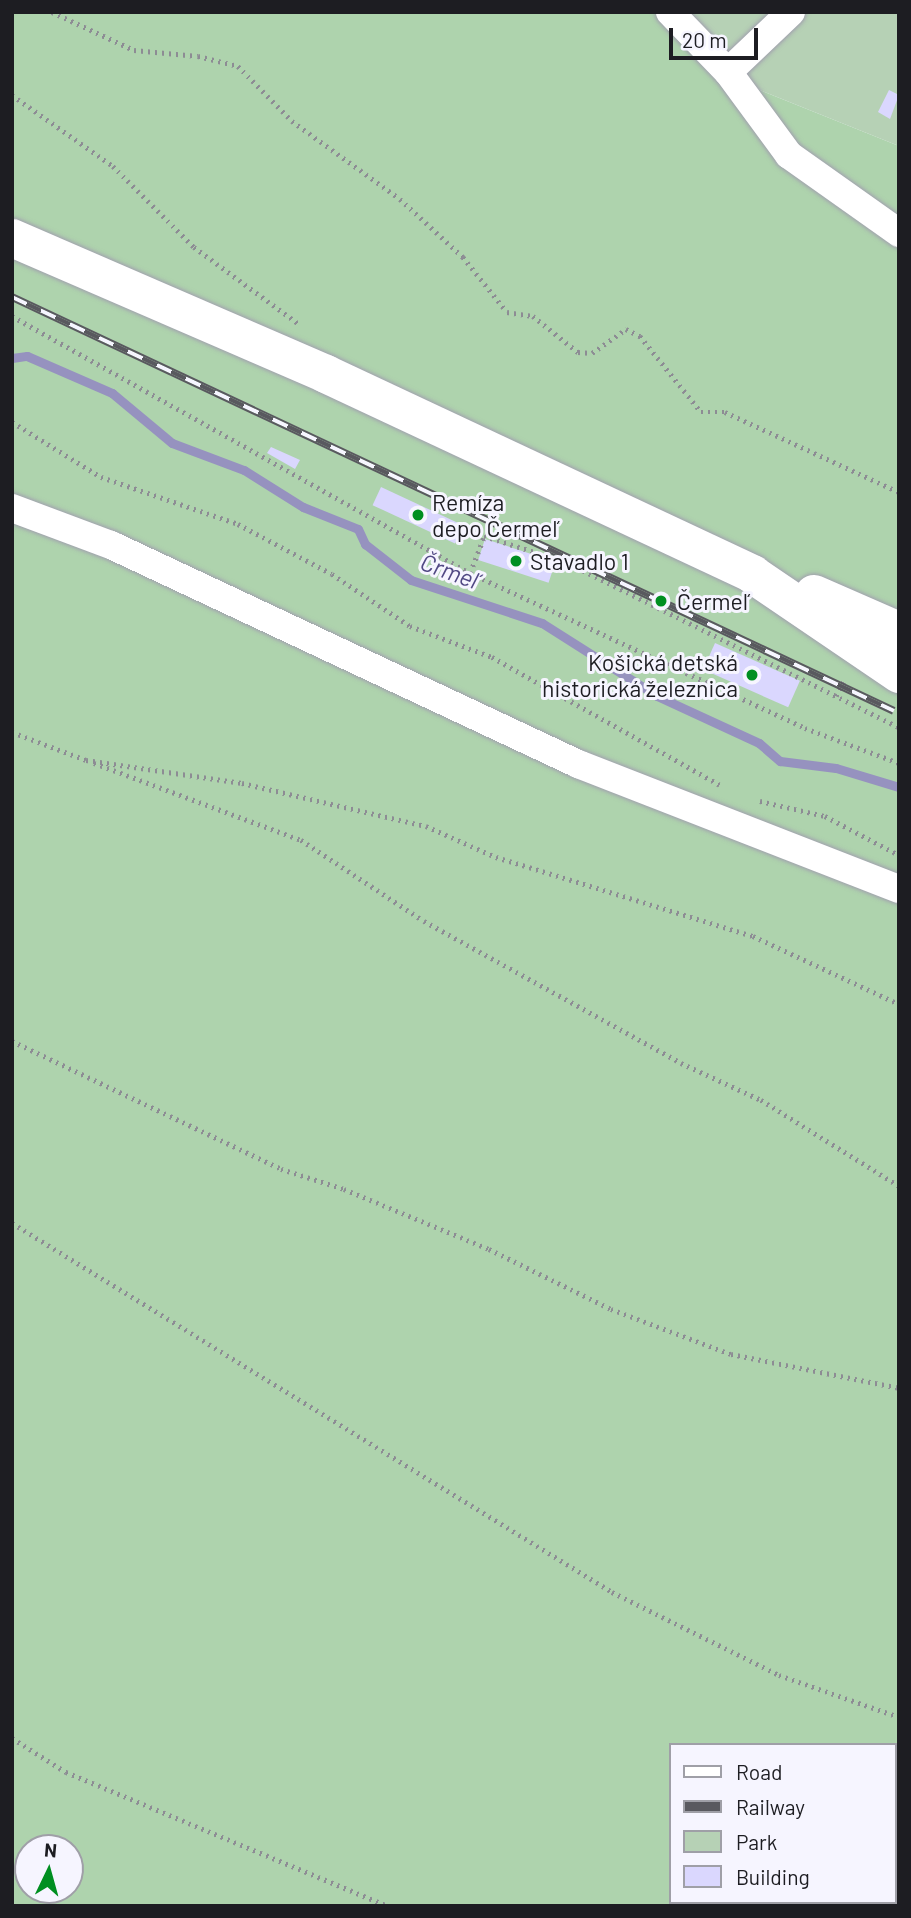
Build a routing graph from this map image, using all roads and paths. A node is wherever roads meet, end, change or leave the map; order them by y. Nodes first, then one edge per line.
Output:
1 (52, 12) edge
2 (670, 12) edge
3 (791, 12) edge
4 (728, 72) junction
5 (12, 95) edge
6 (899, 233) edge
7 (12, 238) edge
8 (12, 316) edge
9 (326, 374) junction
10 (12, 422) edge
11 (899, 492) edge
12 (12, 508) edge
13 (470, 573) junction
14 (752, 575) junction
15 (899, 631) edge
16 (899, 674) edge
17 (847, 675) dead end
18 (836, 696) junction
19 (899, 727) edge
20 (12, 732) edge
21 (86, 760) junction
22 (899, 763) edge
23 (725, 788) dead end
24 (748, 797) dead end
25 (899, 855) edge
26 (899, 889) edge
27 (899, 1004) edge
28 (12, 1041) edge
29 (899, 1186) edge
30 (12, 1223) edge
31 (899, 1388) edge
32 (899, 1717) edge
33 (12, 1738) edge
34 (388, 1906) edge

1 - 11 path
2 - 4 street
3 - 4 street
4 - 6 street
5 - 9 path
7 - 9 main road
8 - 13 path
9 - 14 main road
10 - 23 path
12 - 26 street
13 - 18 path
13 - 22 path
14 - 15 main road
14 - 16 main road
17 - 18 path
18 - 19 path
20 - 21 path
21 - 27 path
21 - 29 path
24 - 25 path
28 - 31 path
30 - 32 path
33 - 34 path

